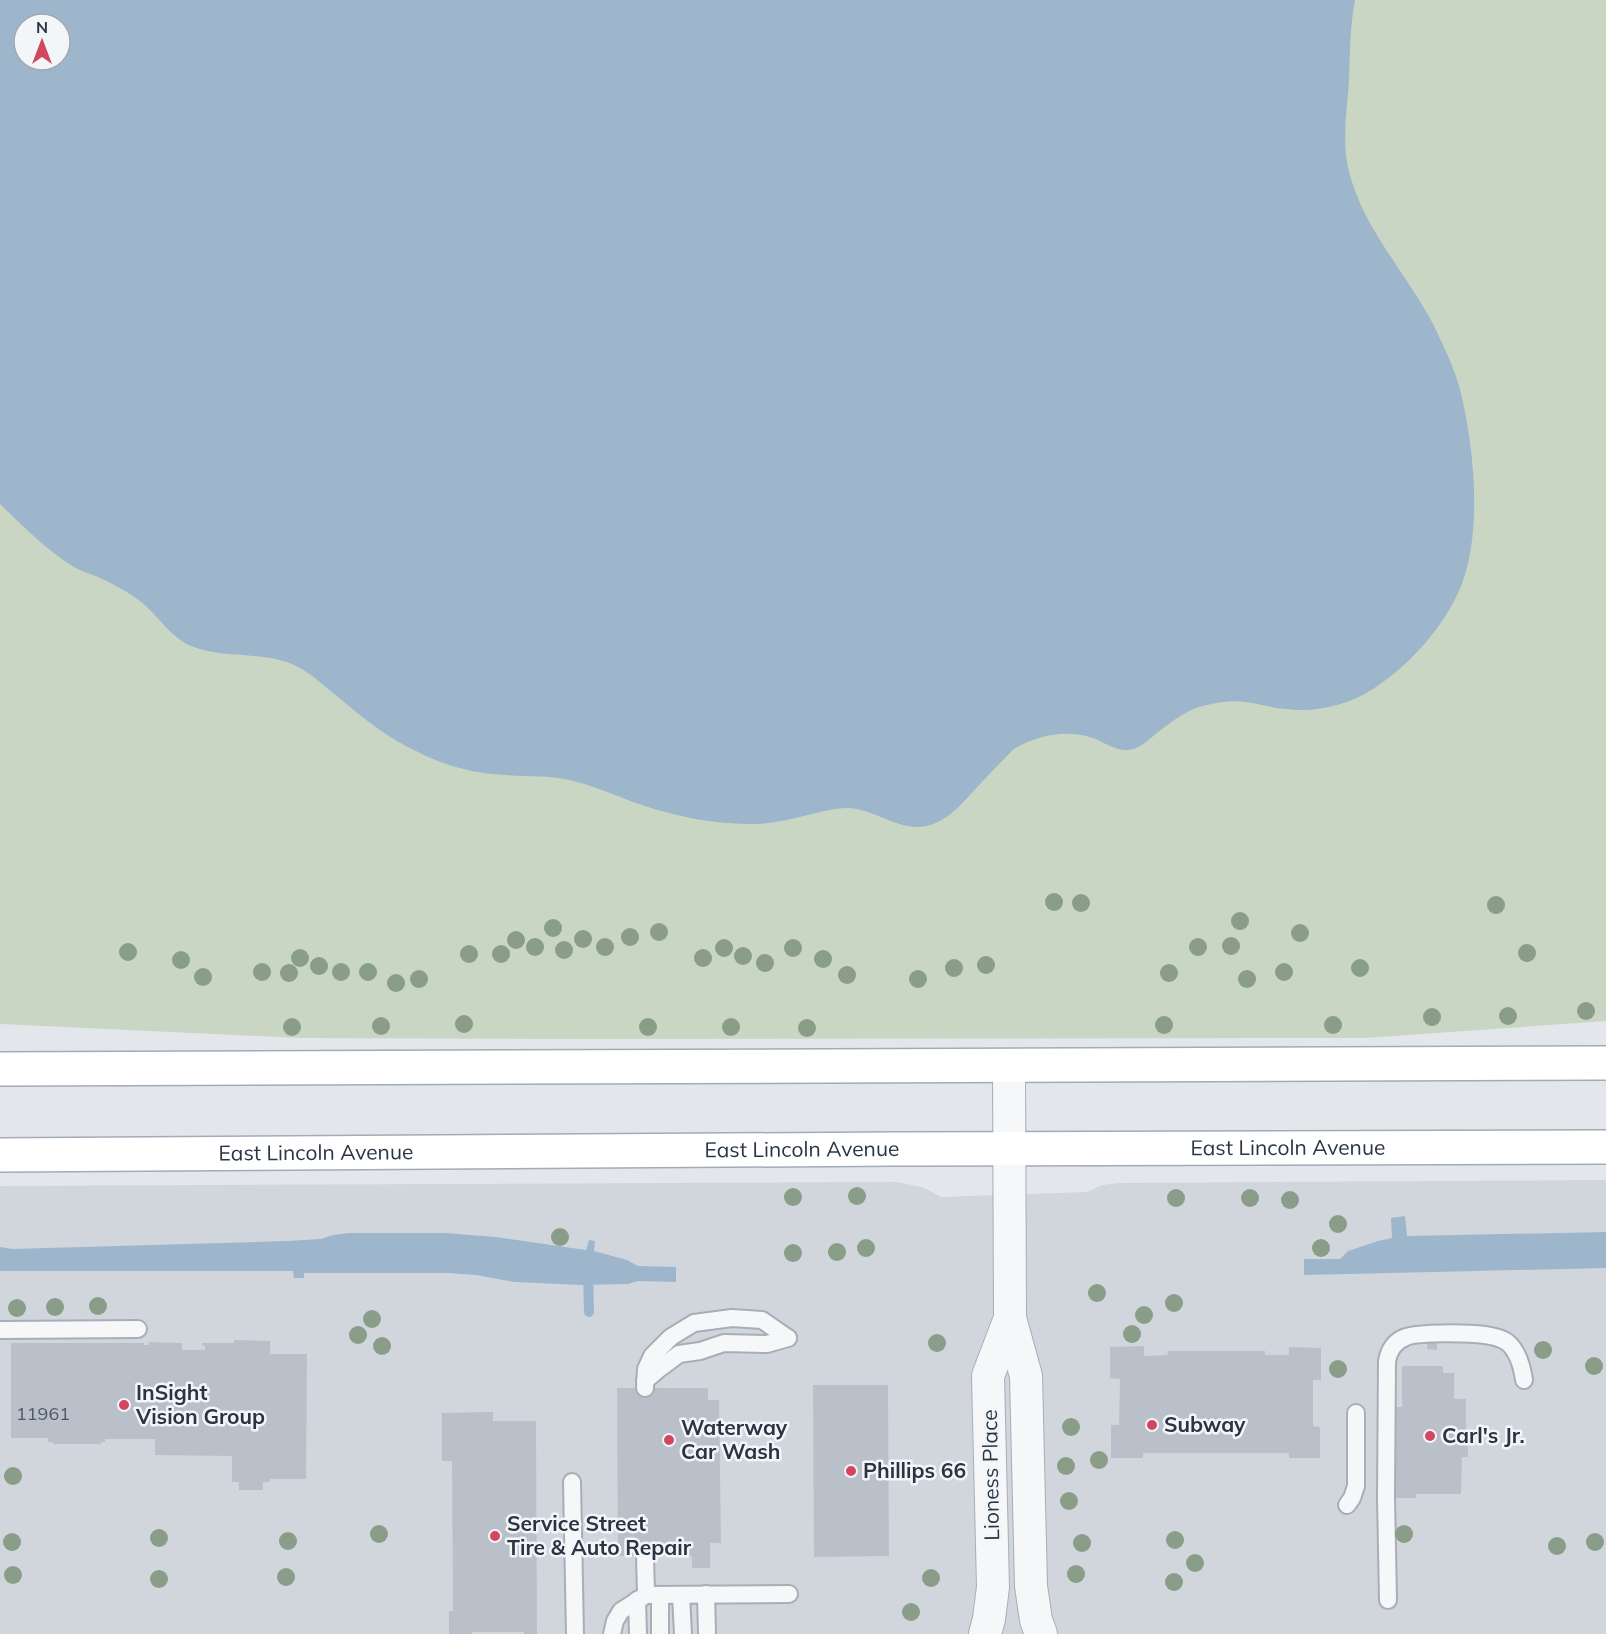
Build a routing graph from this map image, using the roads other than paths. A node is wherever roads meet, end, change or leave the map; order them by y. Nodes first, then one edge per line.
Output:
1 (1606, 1063) edge
2 (1009, 1065) junction
3 (0, 1069) edge
4 (1606, 1147) edge
5 (1010, 1149) junction
6 (0, 1155) edge
7 (1010, 1318) junction
8 (138, 1329) dead end
9 (0, 1330) edge
10 (1524, 1380) dead end
11 (645, 1385) joint
12 (1356, 1413) dead end
13 (572, 1482) dead end
14 (1347, 1505) dead end
15 (645, 1556) dead end
16 (706, 1594) junction
17 (789, 1594) dead end
18 (681, 1595) junction
19 (648, 1597) junction
20 (1388, 1600) dead end
21 (575, 1634) edge
22 (612, 1634) edge
23 (638, 1634) edge
24 (660, 1634) edge
25 (683, 1634) edge
26 (708, 1634) edge
27 (984, 1634) edge
28 (1041, 1634) edge

1 - 2 main road
2 - 3 main road
2 - 5 street, Lioness Place
4 - 5 main road, East Lincoln Avenue
5 - 6 main road, East Lincoln Avenue
5 - 7 street, Lioness Place
7 - 27 street, Lioness Place
7 - 28 street, Lioness Place
8 - 9 lane
10 - 20 lane
11 - 11 lane
12 - 14 lane
13 - 21 lane
15 - 19 lane
16 - 17 lane
16 - 18 lane
16 - 26 lane
18 - 19 lane
18 - 25 lane
19 - 22 lane
19 - 23 lane
19 - 24 lane

